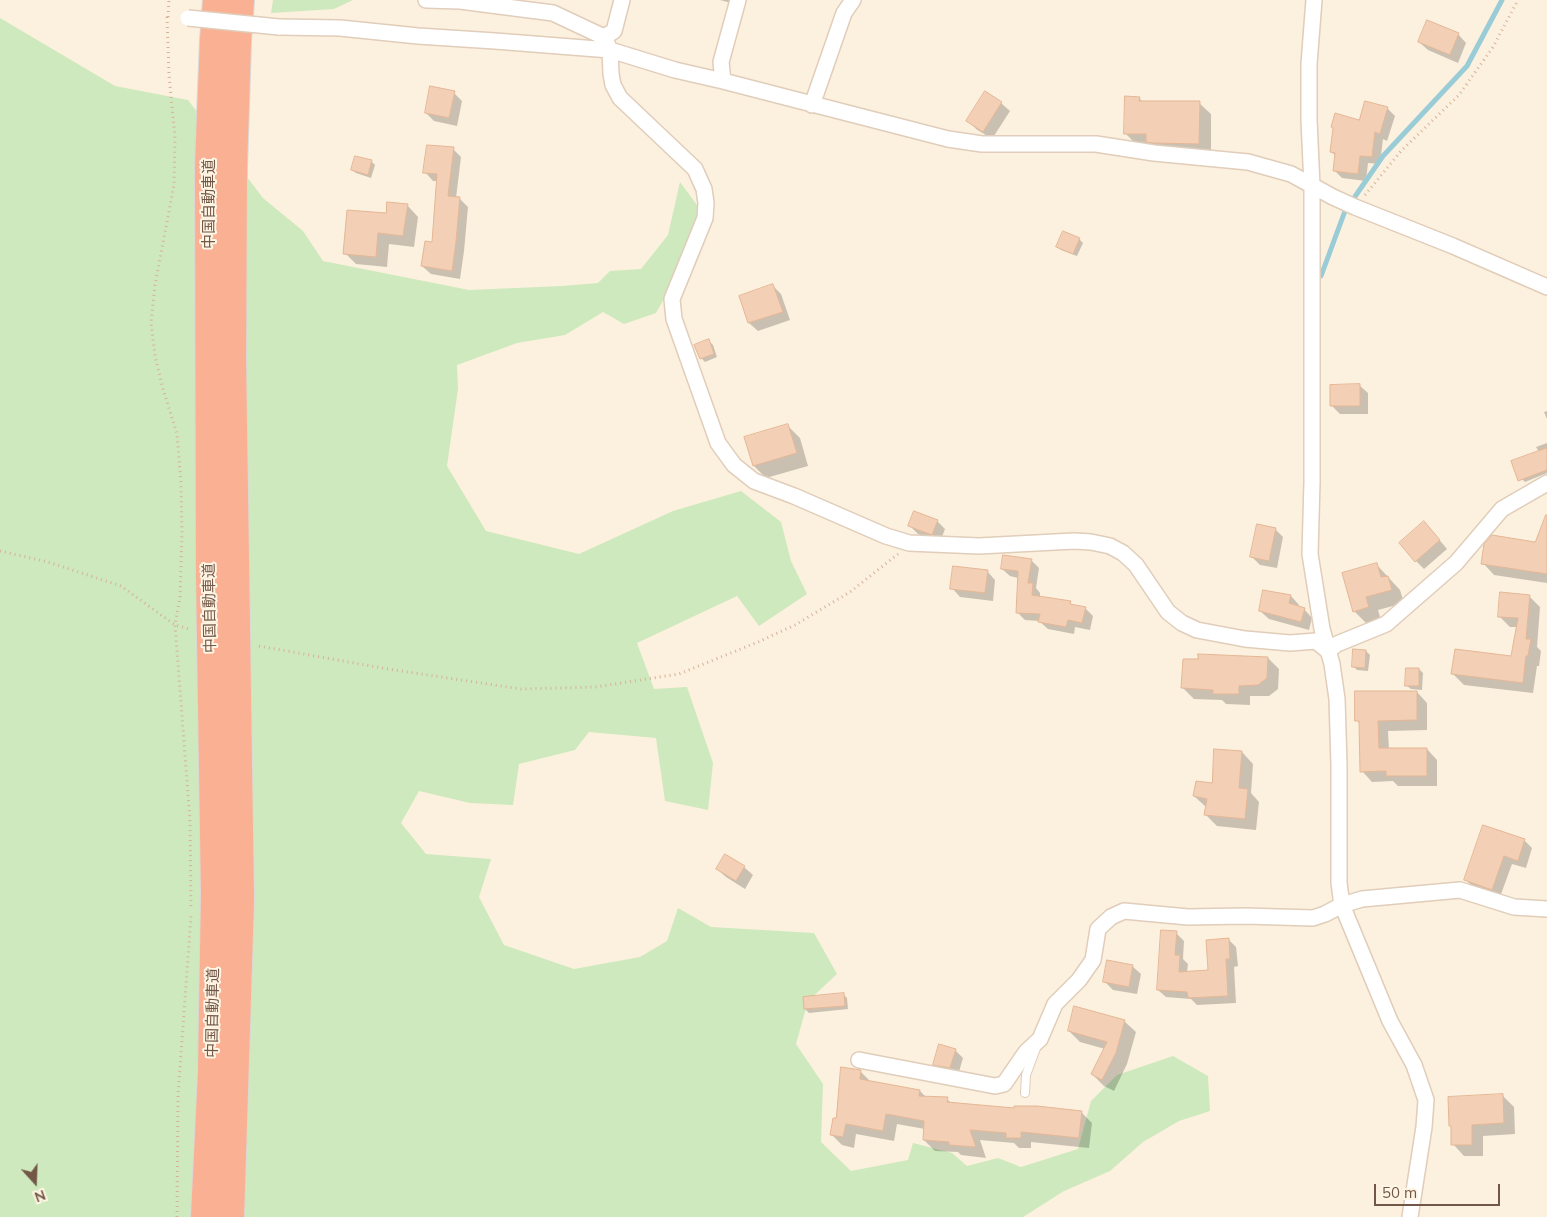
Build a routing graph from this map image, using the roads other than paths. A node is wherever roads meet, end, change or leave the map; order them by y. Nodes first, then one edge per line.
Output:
1 (217, 0) edge
2 (240, 0) edge
3 (426, 0) edge
4 (622, 0) edge
5 (738, 0) edge
6 (853, 0) edge
7 (1314, 0) edge
8 (528, 5) edge
9 (188, 18) dead end
10 (607, 44) junction
11 (723, 81) junction
12 (812, 104) junction
13 (1312, 186) junction
14 (1547, 287) edge
15 (1547, 483) edge
16 (1328, 651) junction
17 (1342, 905) junction
18 (1547, 909) edge
19 (1040, 1039) junction
20 (859, 1060) dead end
21 (1025, 1093) dead end
22 (205, 1217) edge
23 (230, 1217) edge
24 (1410, 1217) edge

1 - 22 highway, 中国自動車道
2 - 23 highway, 中国自動車道
3 - 8 street
4 - 10 street
5 - 11 street
6 - 12 street
7 - 13 street
8 - 10 street
9 - 10 street, bridge
10 - 11 street
10 - 16 street
11 - 12 street
12 - 13 street
13 - 14 street
13 - 16 street
15 - 16 street
16 - 17 street
17 - 18 street
17 - 19 street
17 - 24 street
19 - 20 street
19 - 21 lane

